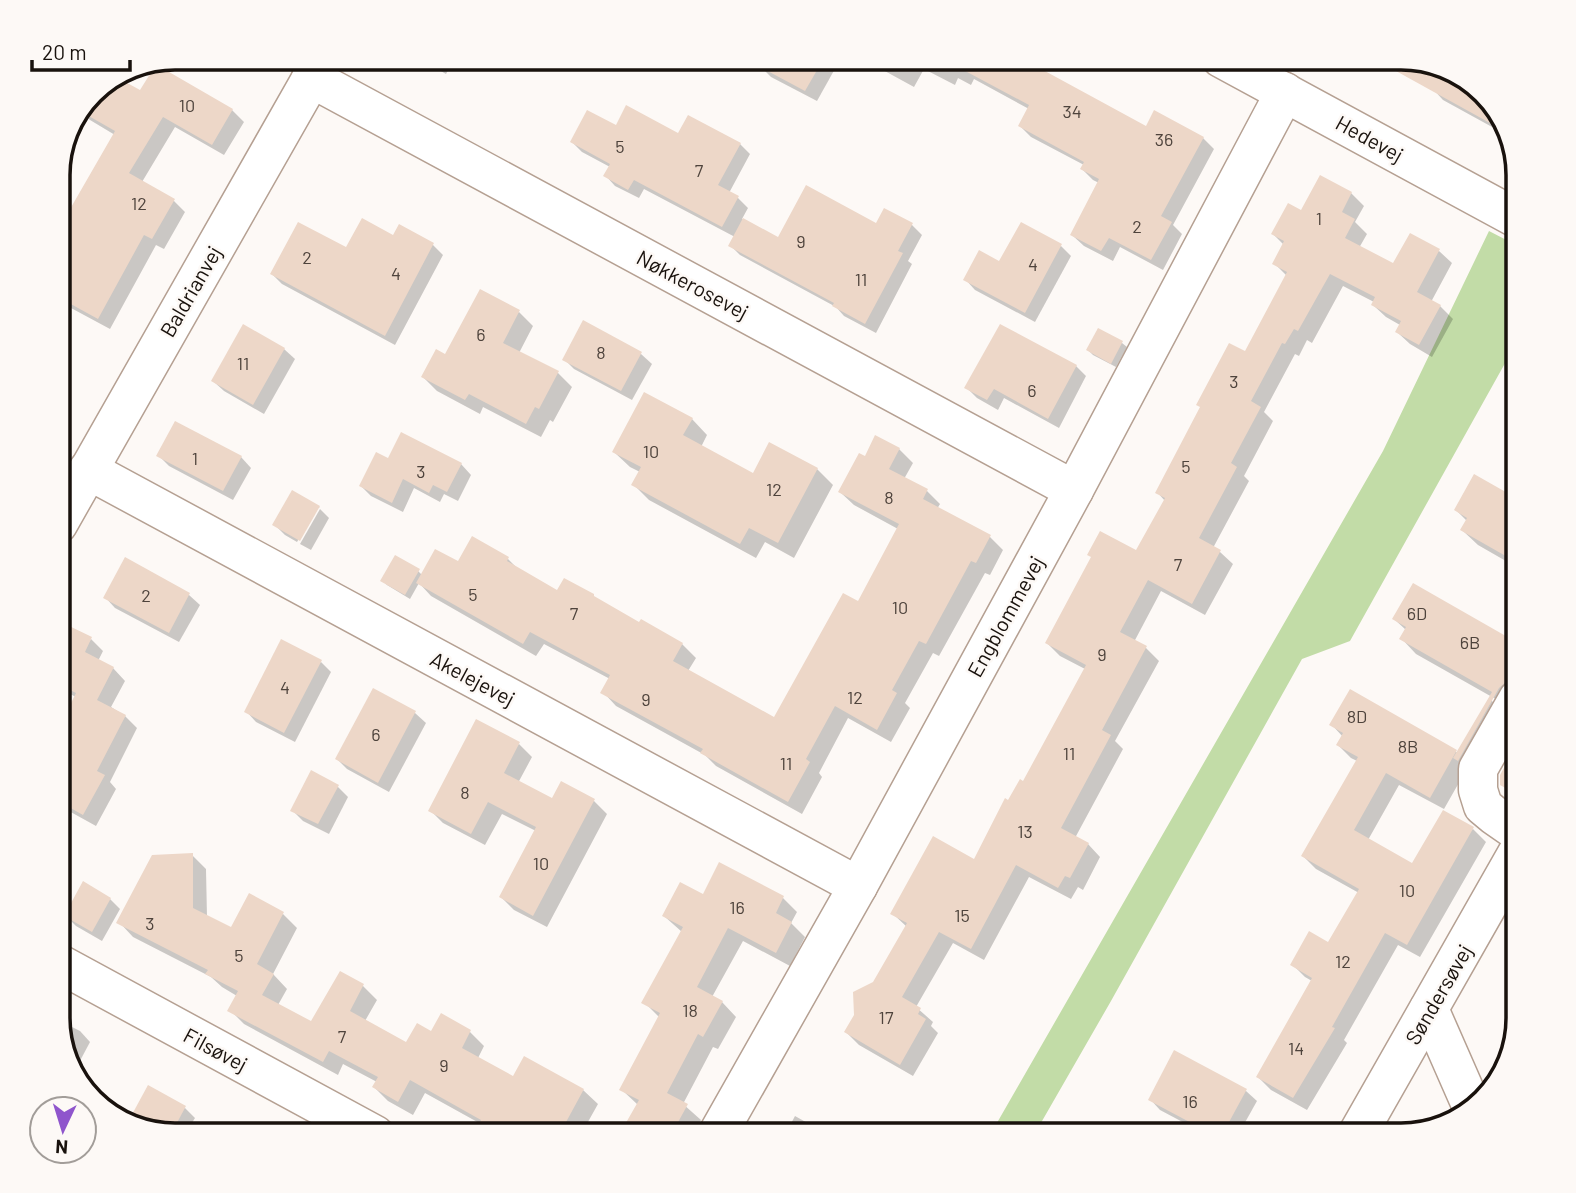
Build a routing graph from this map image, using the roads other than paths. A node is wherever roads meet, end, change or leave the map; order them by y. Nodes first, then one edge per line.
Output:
1 (316, 70) edge
2 (321, 70) edge
3 (1244, 70) edge
4 (1285, 92) junction
5 (1506, 212) edge
6 (88, 470) junction
7 (1074, 490) junction
8 (70, 502) edge
9 (1506, 720) edge
10 (1506, 824) edge
11 (1506, 873) edge
12 (858, 886) junction
13 (70, 970) edge
14 (1429, 1009) junction
15 (1468, 1098) edge
16 (352, 1123) edge
17 (725, 1123) edge
18 (1364, 1123) edge

1 - 6 street, Baldrianvej
2 - 7 street, Nøkkerosevej
3 - 4 street, Hedevej
4 - 5 street, Hedevej
4 - 7 street, Engblommevej
6 - 8 street, Baldrianvej
6 - 12 street, Akelejevej
7 - 12 street, Engblommevej
9 - 10 street
11 - 14 street, Søndersøvej
12 - 17 street, Engblommevej
13 - 16 street, Filsøvej
14 - 15 street
14 - 18 street, Søndersøvej

